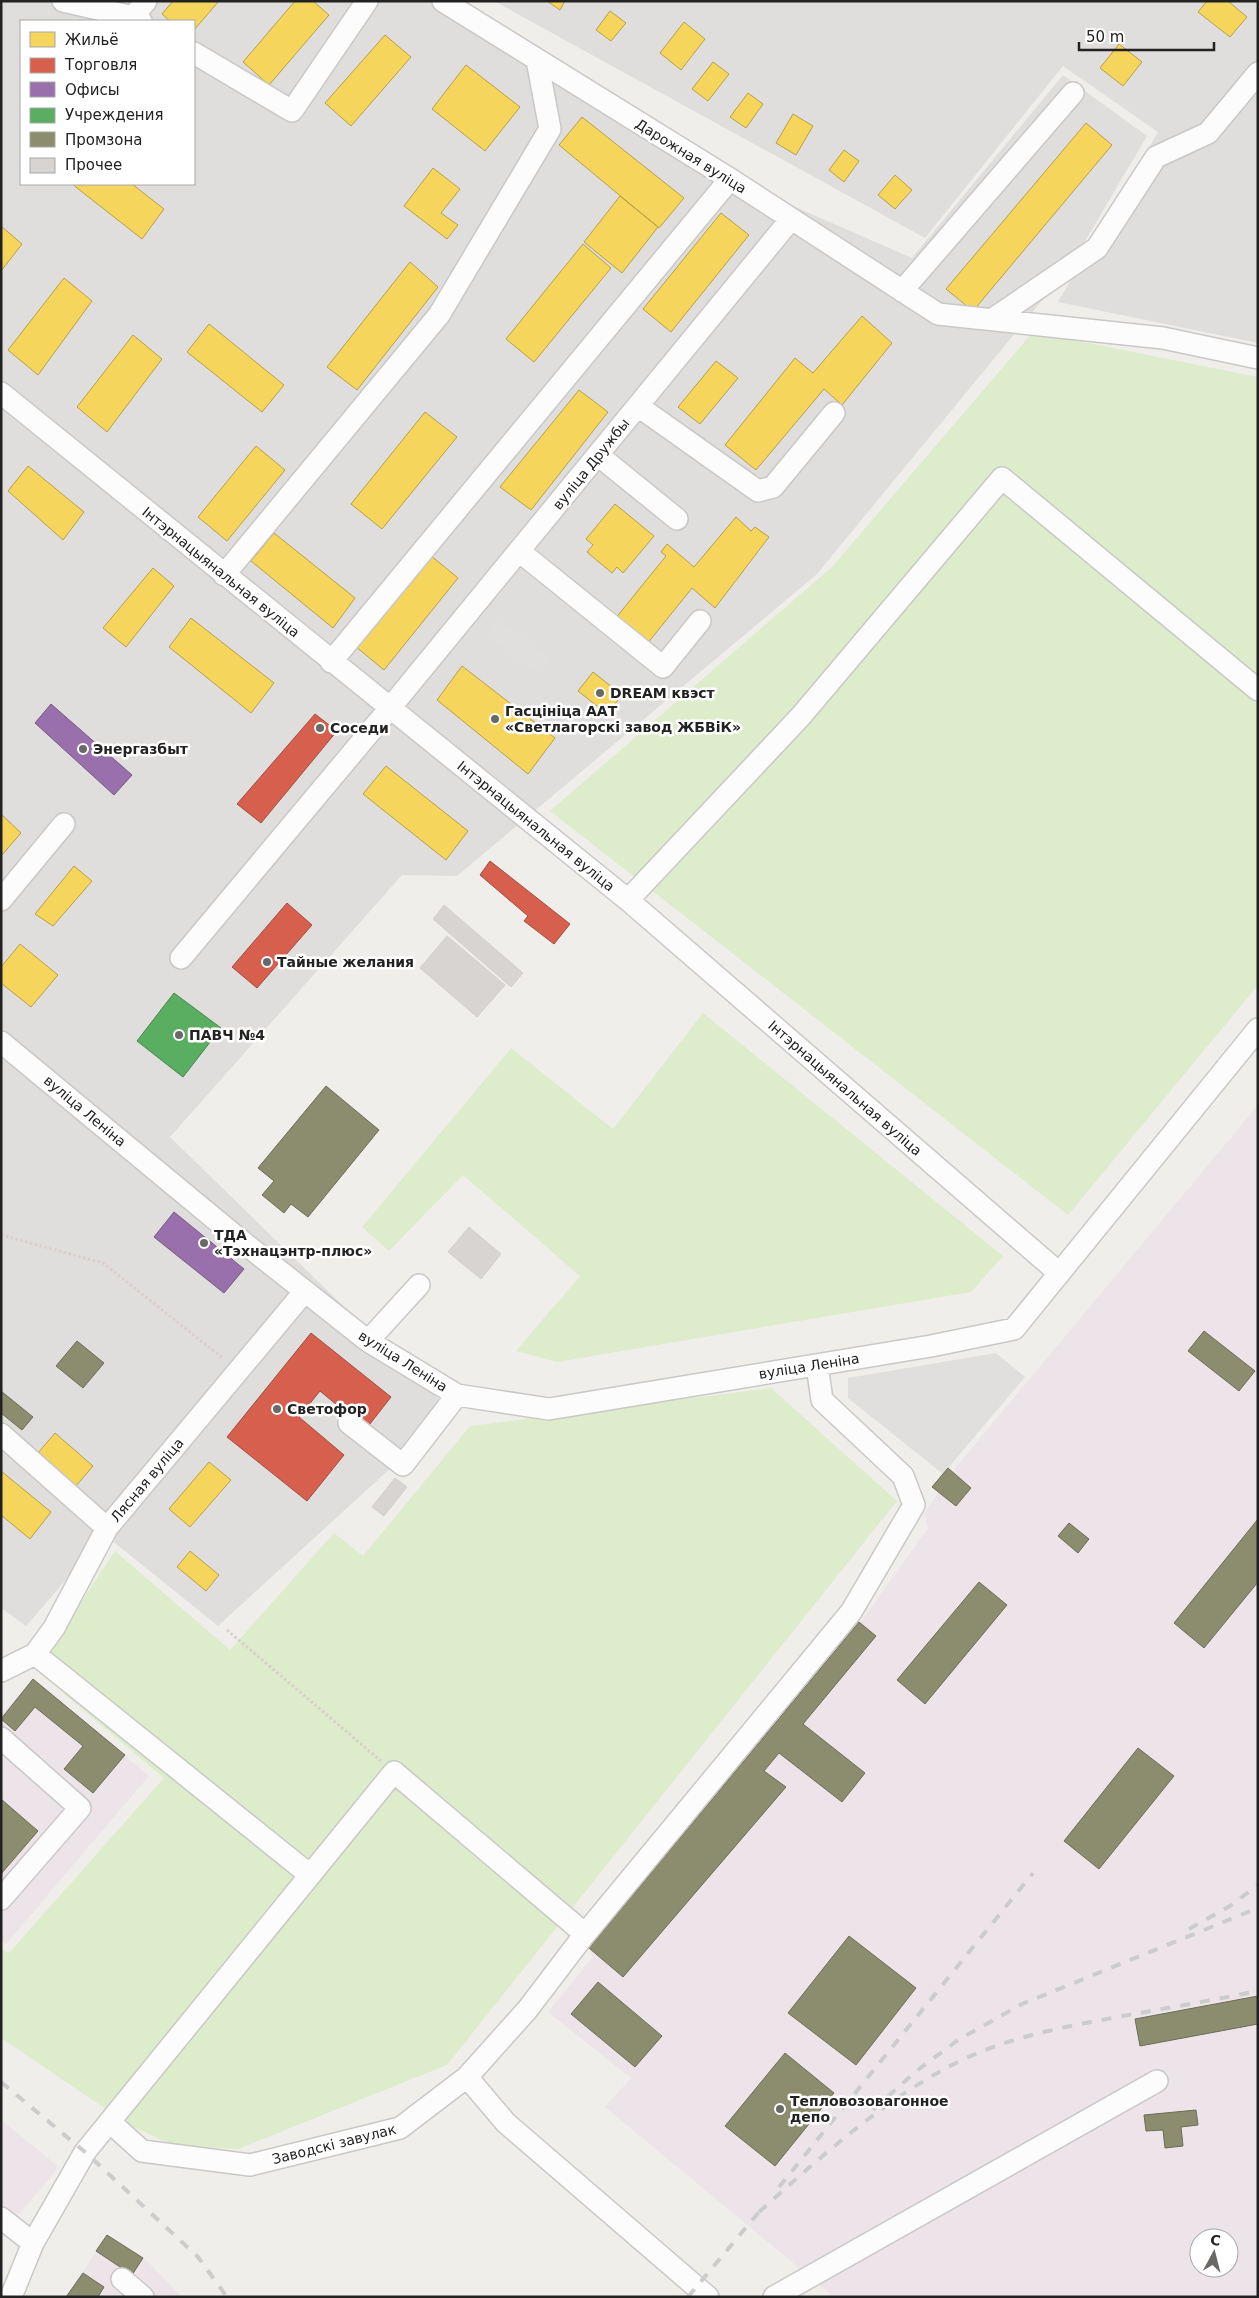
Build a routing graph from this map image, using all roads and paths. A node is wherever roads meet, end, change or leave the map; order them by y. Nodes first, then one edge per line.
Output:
1 (63, 1) edge
2 (367, 1) edge
3 (443, 1) edge
4 (140, 13) edge
5 (195, 54) edge
6 (537, 60) junction
7 (1258, 73) edge
8 (1073, 93) dead end
9 (730, 179) junction
10 (791, 219) junction
11 (902, 291) junction
12 (993, 320) junction
13 (1258, 358) edge
14 (1, 393) edge
15 (638, 406) junction
16 (834, 413) dead end
17 (598, 455) junction
18 (677, 519) dead end
19 (519, 551) junction
20 (224, 574) junction
21 (700, 621) dead end
22 (331, 662) junction
23 (1258, 690) edge
24 (390, 708) junction
25 (64, 824) dead end
26 (1, 900) edge
27 (628, 900) junction
28 (181, 958) dead end
29 (1258, 1029) edge
30 (1, 1042) edge
31 (1, 1235) edge
32 (1059, 1273) junction
33 (419, 1285) dead end
34 (305, 1291) junction
35 (368, 1341) junction
36 (817, 1365) junction
37 (238, 1370) junction
38 (457, 1395) junction
39 (349, 1423) dead end
40 (1, 1434) edge
41 (107, 1528) junction
42 (227, 1630) dead end
43 (35, 1654) junction
44 (1, 1671) edge
45 (1, 1738) edge
46 (394, 1772) junction
47 (310, 1876) junction
48 (1, 1899) edge
49 (585, 1934) junction
50 (467, 2077) junction
51 (1157, 2081) dead end
52 (110, 2122) junction
53 (1, 2218) edge
54 (33, 2242) junction
55 (122, 2279) dead end
56 (11, 2297) edge
57 (143, 2297) edge
58 (708, 2297) edge
59 (774, 2297) edge

1 - 4 street
2 - 5 street
3 - 6 street, Дарожная вуліца
6 - 9 street, Дарожная вуліца
6 - 20 street
7 - 12 street
8 - 11 street
9 - 10 street, Дарожная вуліца
9 - 22 street
10 - 11 street, Дарожная вуліца
10 - 15 street, вуліца Дружбы
11 - 12 street, Дарожная вуліца
12 - 13 street
14 - 20 street, Інтэрнацыянальная вуліца
15 - 16 street
15 - 17 street, вуліца Дружбы
17 - 18 street
17 - 19 street, вуліца Дружбы
19 - 21 street
19 - 24 street, вуліца Дружбы
20 - 22 street, Інтэрнацыянальная вуліца
22 - 24 street, Інтэрнацыянальная вуліца
23 - 27 street
24 - 27 street, Інтэрнацыянальная вуліца
24 - 28 street, вуліца Дружбы
25 - 26 street
27 - 32 street, Інтэрнацыянальная вуліца
29 - 32 street, вуліца Леніна
30 - 34 street, вуліца Леніна
31 - 37 path
32 - 36 street, вуліца Леніна
33 - 35 street
34 - 35 street, вуліца Леніна
34 - 37 street, Лясная вуліца
35 - 38 street, вуліца Леніна
36 - 38 street, вуліца Леніна
36 - 49 street, Заводскі завулак
37 - 41 street, Лясная вуліца
38 - 39 street
40 - 41 street
41 - 43 street, Лясная вуліца
42 - 46 path
43 - 44 street, Лясная вуліца
43 - 47 street
45 - 48 street
46 - 47 street
46 - 49 street
47 - 52 street
49 - 50 street, Заводскі завулак
50 - 52 street, Заводскі завулак
50 - 58 street
51 - 59 street
52 - 54 street
53 - 54 street
54 - 56 street
55 - 57 street

